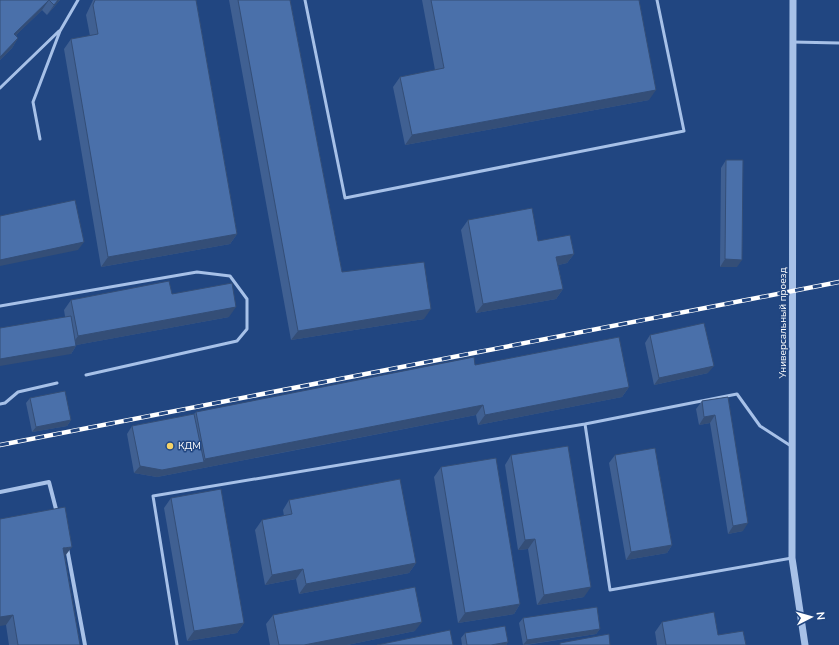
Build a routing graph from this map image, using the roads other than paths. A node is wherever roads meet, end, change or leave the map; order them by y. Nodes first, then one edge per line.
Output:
1 (78, 0) edge
2 (304, 0) edge
3 (657, 0) edge
4 (793, 0) edge
5 (60, 31) junction
6 (793, 42) junction
7 (839, 43) edge
8 (0, 88) edge
9 (40, 139) dead end
10 (0, 306) edge
11 (86, 375) dead end
12 (57, 383) dead end
13 (0, 404) edge
14 (585, 424) junction
15 (792, 448) junction
16 (0, 492) edge
17 (59, 518) edge
18 (66, 546) edge
19 (792, 558) junction
20 (85, 645) edge
21 (177, 645) edge
22 (805, 645) edge

1 - 5 lane
2 - 3 lane
4 - 6 street, Универсальный проезд
5 - 8 lane
5 - 9 lane
6 - 7 lane
6 - 15 street, Универсальный проезд
10 - 11 lane
12 - 13 lane
14 - 15 lane
14 - 19 lane
14 - 21 lane
15 - 19 street, Универсальный проезд
16 - 17 street
18 - 20 street
19 - 22 street, Универсальный проезд

